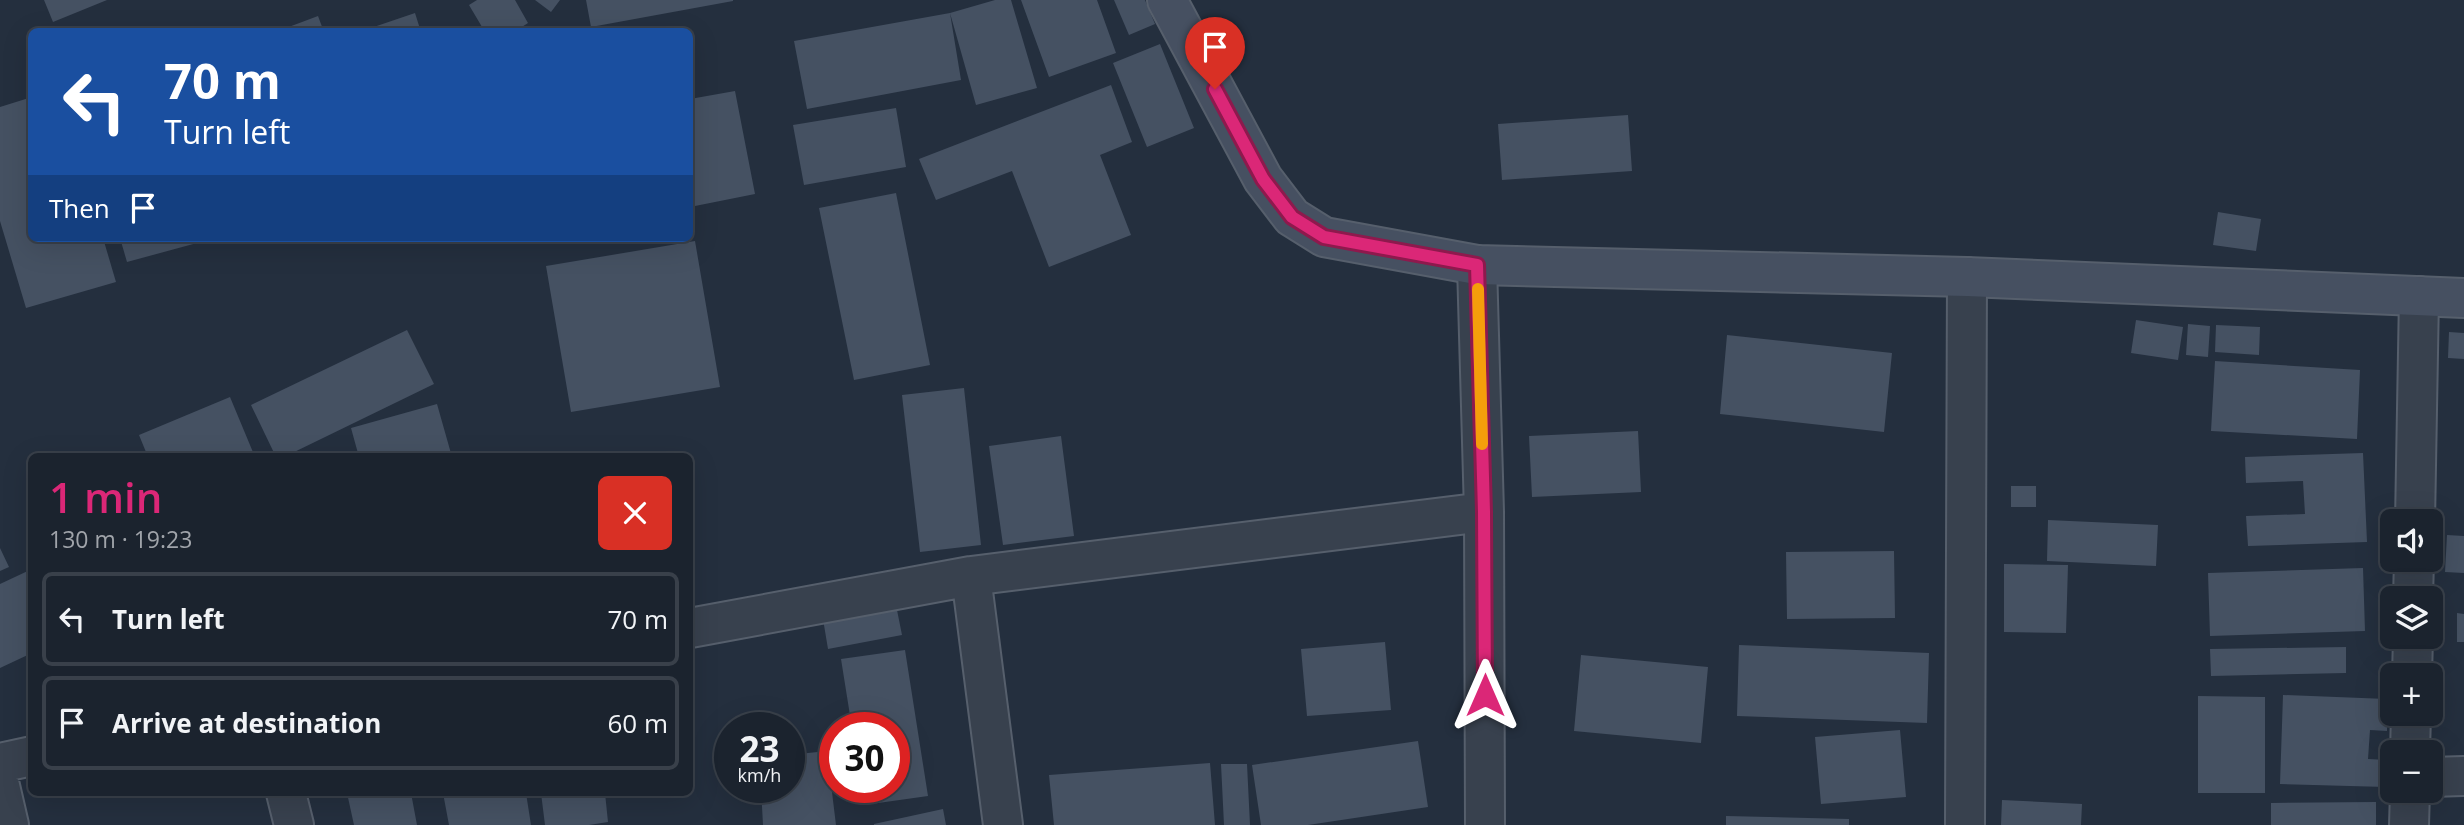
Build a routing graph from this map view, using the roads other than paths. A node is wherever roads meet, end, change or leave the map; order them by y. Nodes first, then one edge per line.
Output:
1 (1167, 0) edge
2 (1477, 265) junction
3 (1967, 277) junction
4 (2419, 296) junction
5 (2464, 298) edge
6 (2415, 509) edge
7 (1484, 512) junction
8 (971, 576) junction
9 (693, 627) edge
10 (28, 758) edge
11 (0, 763) edge
12 (2464, 776) edge
13 (2443, 777) edge
14 (0, 786) edge
15 (287, 796) edge
16 (2410, 803) edge
17 (9, 825) edge
18 (294, 825) edge
19 (1003, 825) edge
20 (1485, 825) edge
21 (1965, 825) edge
22 (2409, 825) edge

1 - 2 street
2 - 3 street
2 - 7 street
3 - 4 street
3 - 21 street
4 - 5 street
4 - 6 street
7 - 8 street
7 - 20 street
8 - 9 street
8 - 19 street
10 - 11 street
12 - 13 street
14 - 17 street
15 - 18 street
16 - 22 street

